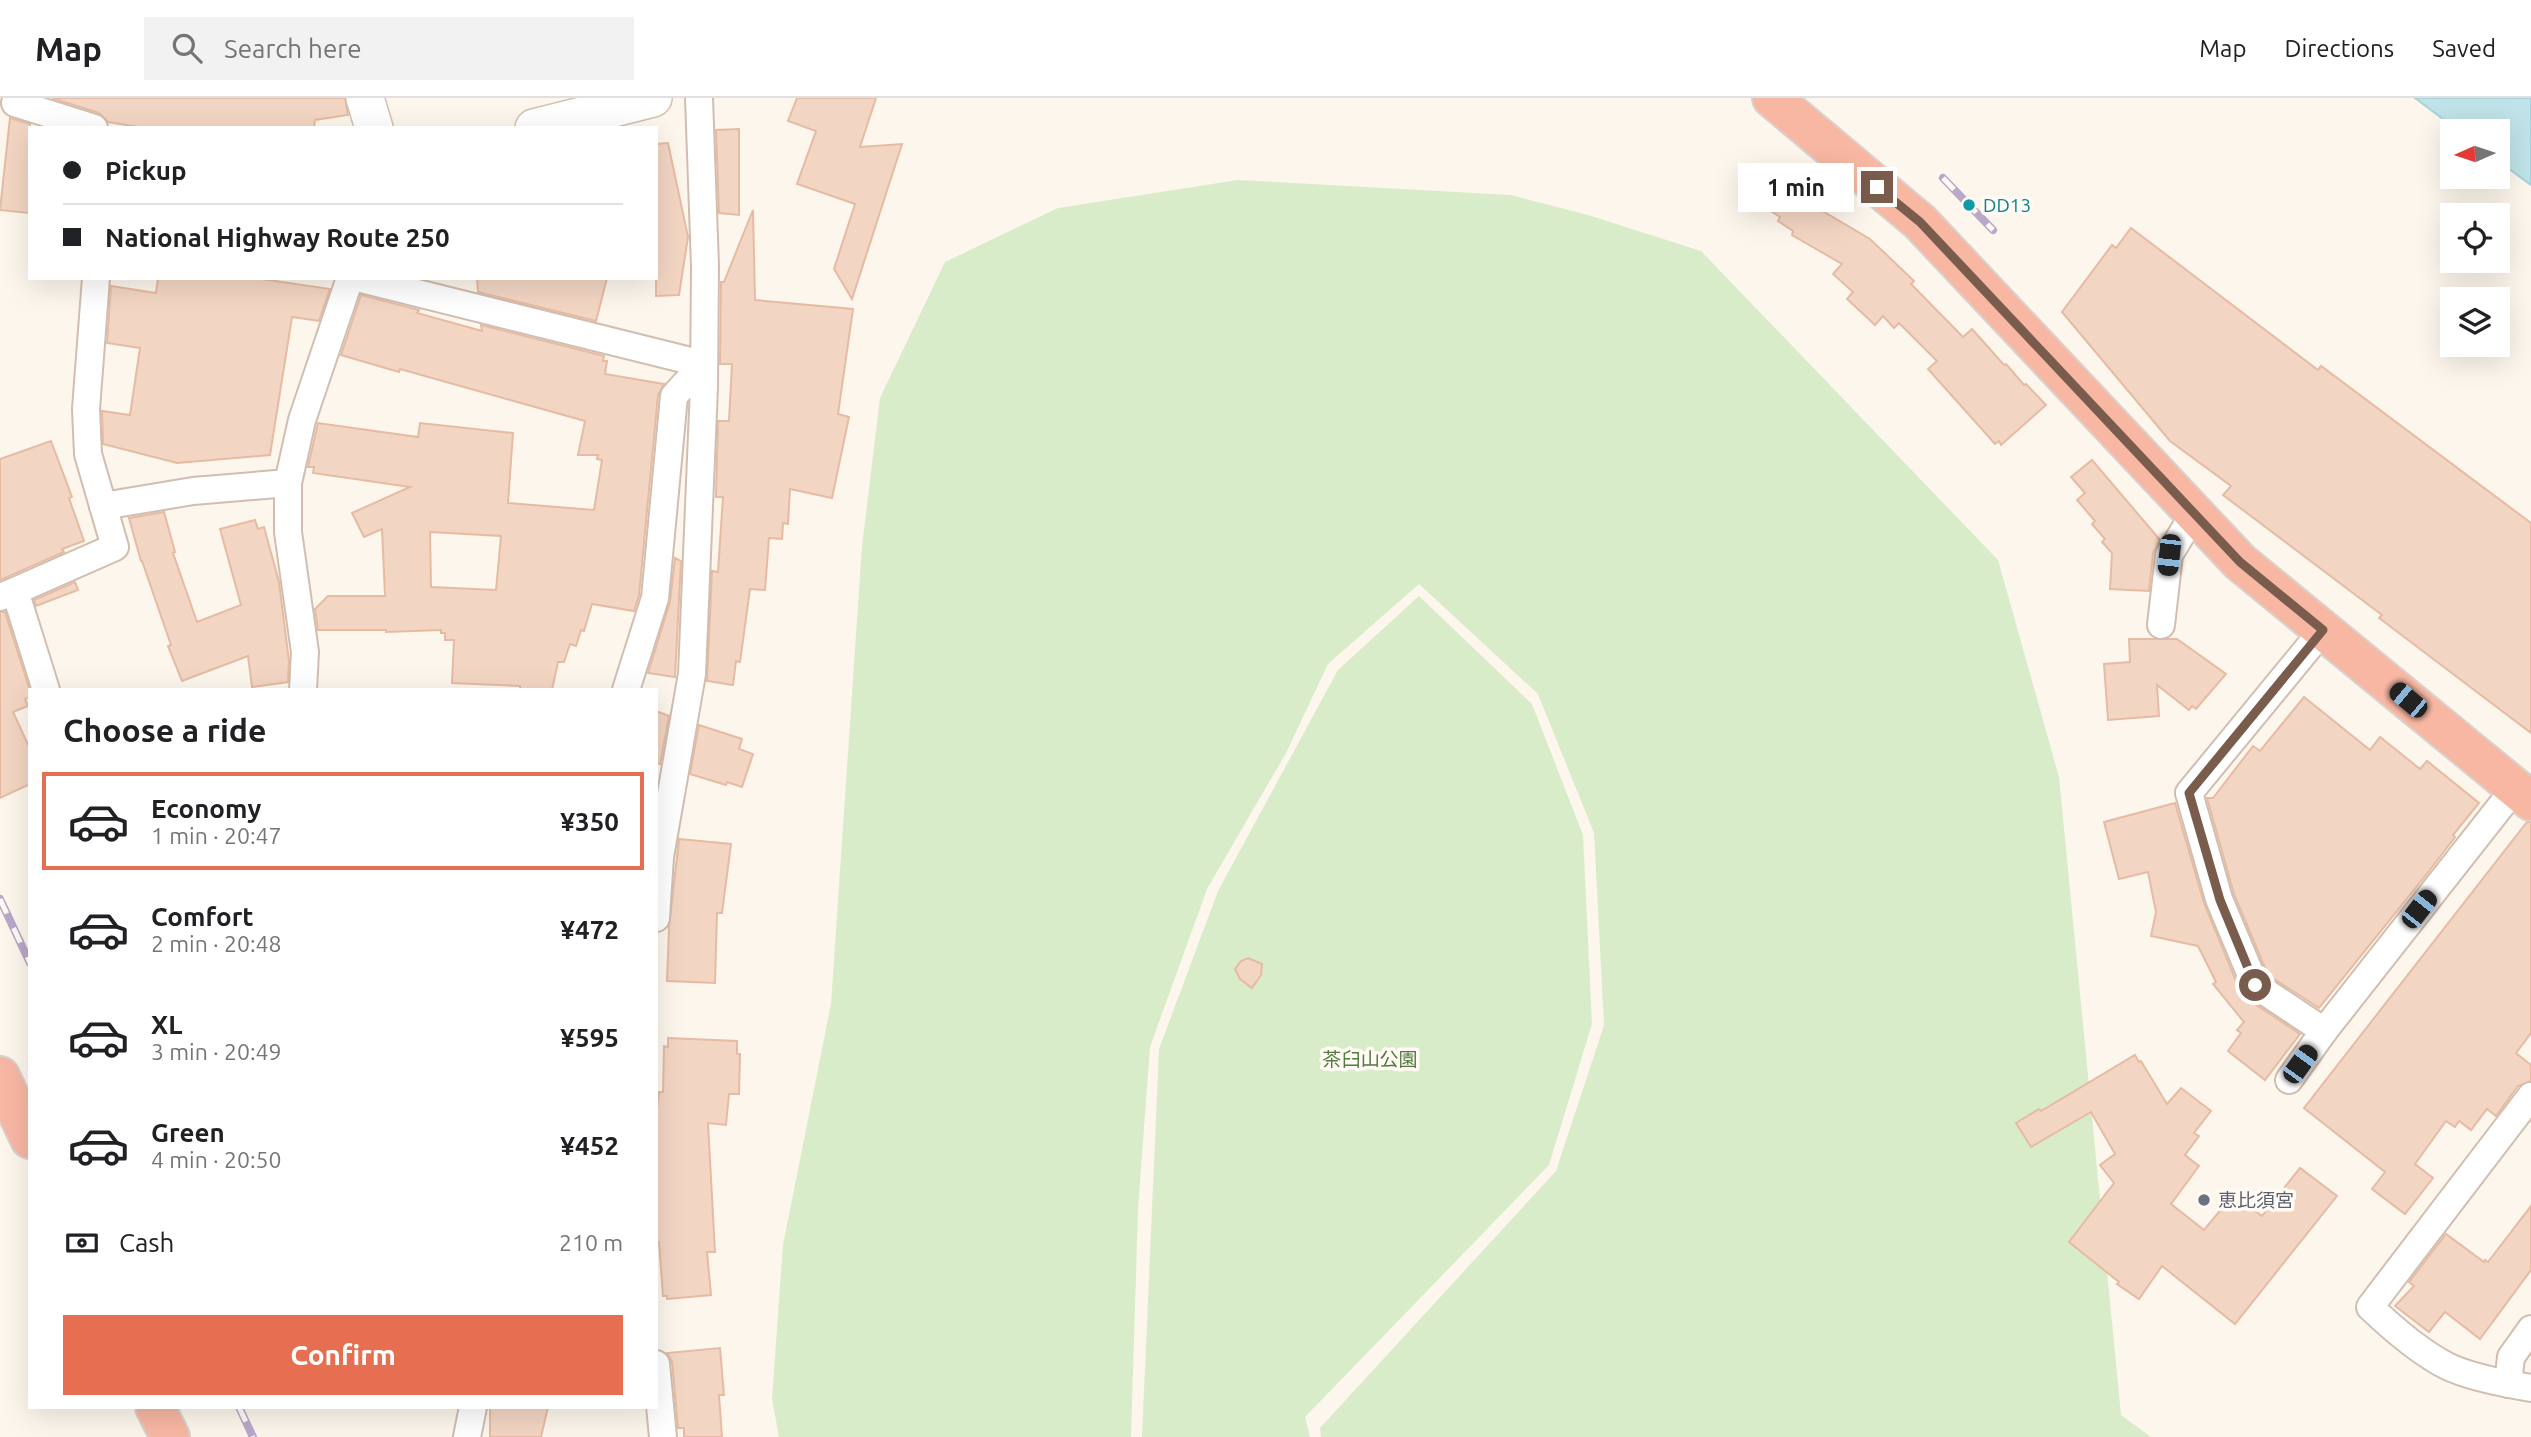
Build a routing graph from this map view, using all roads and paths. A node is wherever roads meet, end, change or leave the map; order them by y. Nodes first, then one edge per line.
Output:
1 (365, 98) edge
2 (653, 98) edge
3 (699, 98) edge
4 (1772, 98) edge
5 (13, 102) edge
6 (88, 126) edge
7 (373, 126) edge
8 (542, 126) edge
9 (96, 280) edge
10 (348, 280) edge
11 (365, 280) edge
12 (703, 364) junction
13 (288, 483) junction
14 (103, 506) junction
15 (2194, 514) junction
16 (8, 594) edge
17 (2161, 625) dead end
18 (2323, 630) junction
19 (45, 688) edge
20 (303, 688) edge
21 (627, 688) edge
22 (2523, 794) edge
23 (658, 888) edge
24 (2324, 1031) junction
25 (0, 1076) edge
26 (2288, 1080) dead end
27 (2531, 1096) edge
28 (28, 1135) edge
29 (2531, 1329) edge
30 (658, 1385) edge
31 (2519, 1386) edge
32 (156, 1409) edge
33 (472, 1409) edge
34 (170, 1437) edge
35 (467, 1437) edge
36 (663, 1437) edge

1 - 7 street
2 - 8 street
3 - 12 street
4 - 15 highway
5 - 6 street
9 - 14 street
10 - 13 street
11 - 12 street
12 - 21 street
12 - 23 street
13 - 14 street
13 - 20 street
14 - 16 street
15 - 17 street
15 - 18 highway
16 - 19 street
18 - 22 highway
18 - 24 street
22 - 24 street
24 - 26 street
25 - 28 highway
27 - 31 street
29 - 31 street
30 - 36 street
32 - 34 highway
33 - 35 street

